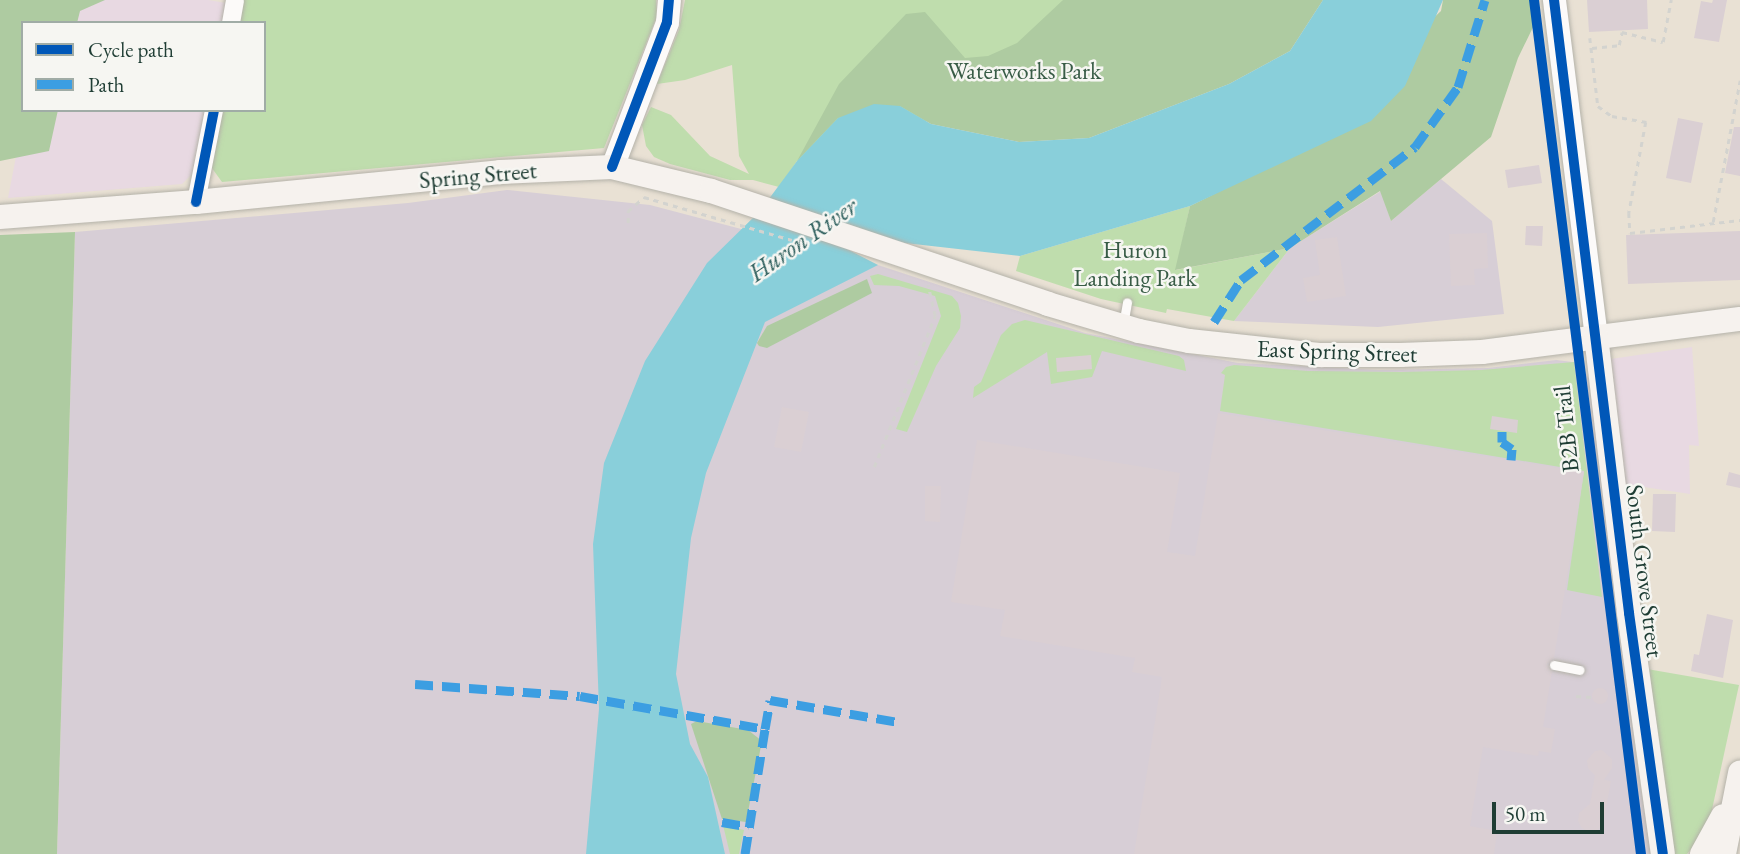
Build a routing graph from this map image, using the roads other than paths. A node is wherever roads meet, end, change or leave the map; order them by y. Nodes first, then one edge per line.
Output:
1 (235, 0) edge
2 (669, 0) edge
3 (1554, 0) edge
4 (231, 21) edge
5 (214, 112) edge
6 (612, 167) junction
7 (196, 202) junction
8 (0, 217) edge
9 (936, 278) joint
10 (1127, 302) dead end
11 (1740, 319) edge
12 (1123, 326) junction
13 (1596, 337) junction
14 (1554, 665) dead end
15 (1580, 670) dead end
16 (1738, 784) edge
17 (1663, 854) edge
18 (1702, 854) edge
19 (1724, 854) edge

1 - 4 street
2 - 6 street
3 - 13 street, South Grove Street
5 - 7 street
6 - 7 main road, Spring Street
6 - 9 main road, Spring Street
7 - 8 main road, Spring Street
9 - 12 main road, East Spring Street
10 - 12 lane
11 - 13 main road, East Spring Street
12 - 13 main road, East Spring Street
13 - 17 main road, South Grove Street
14 - 15 lane
16 - 18 main road
16 - 19 main road

